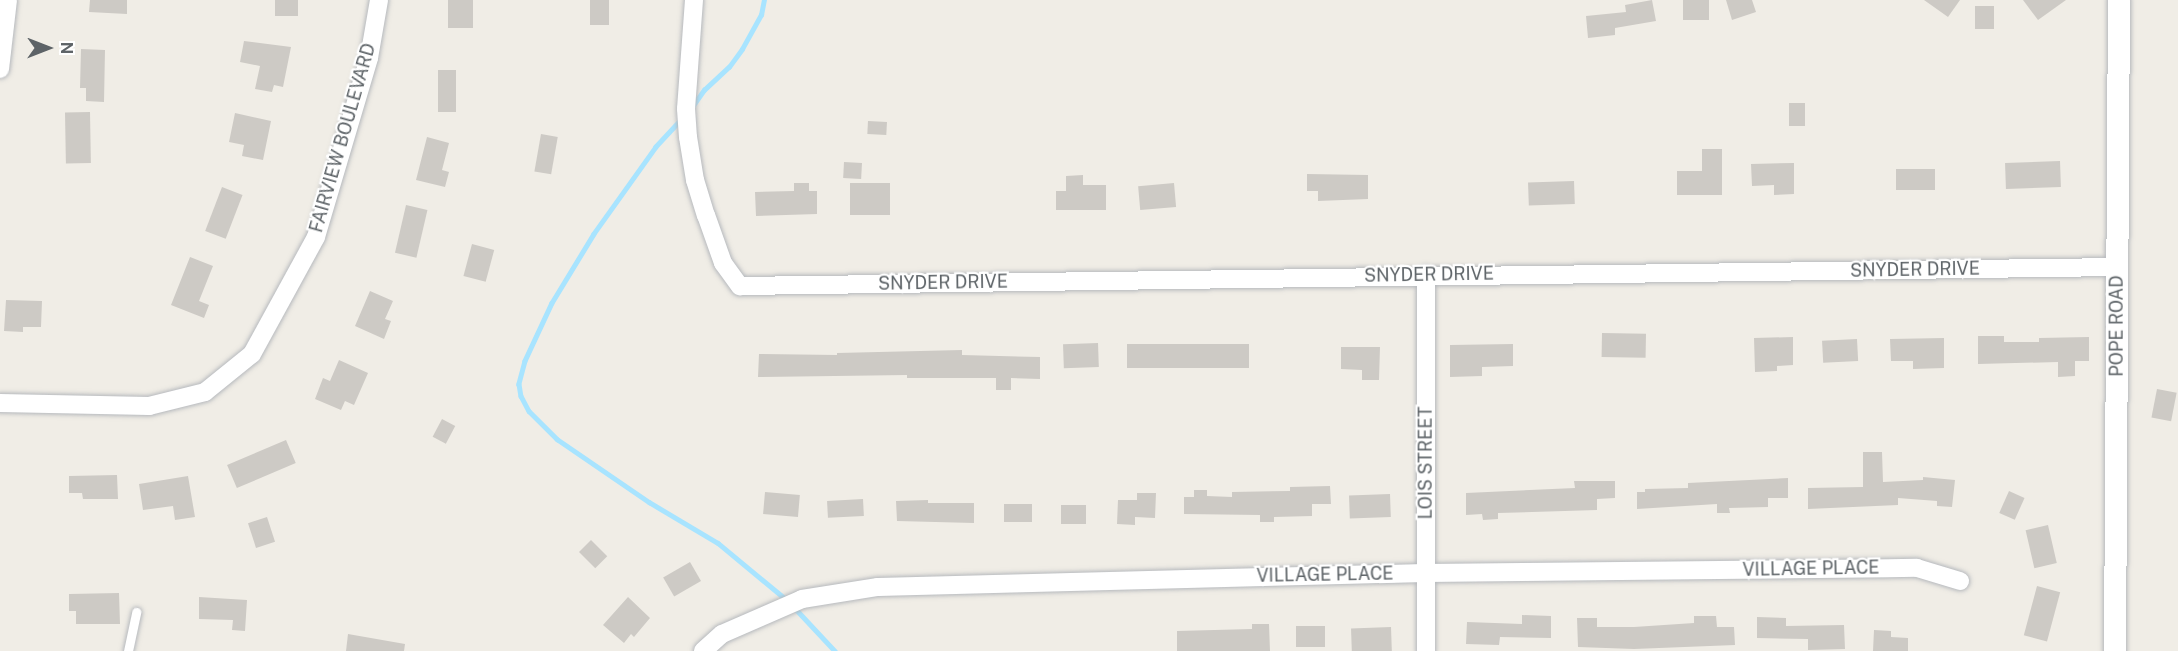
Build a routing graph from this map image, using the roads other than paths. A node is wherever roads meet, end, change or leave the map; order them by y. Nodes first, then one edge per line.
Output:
1 (8, 0) edge
2 (379, 0) edge
3 (694, 0) edge
4 (2119, 0) edge
5 (0, 69) edge
6 (2117, 267) junction
7 (1426, 275) junction
8 (0, 403) edge
9 (1425, 573) junction
10 (1960, 581) dead end
11 (136, 612) dead end
12 (128, 651) edge
13 (703, 651) edge
14 (1426, 651) edge
15 (2115, 651) edge

1 - 5 street
2 - 8 street, FAIRVIEW BOULEVARD
3 - 7 street, SNYDER DRIVE
4 - 6 street, POPE ROAD
6 - 7 street, SNYDER DRIVE
6 - 15 street, POPE ROAD
7 - 9 street, LOIS STREET
9 - 10 street, VILLAGE PLACE
9 - 13 street, VILLAGE PLACE
9 - 14 street, LOIS STREET
11 - 12 lane

